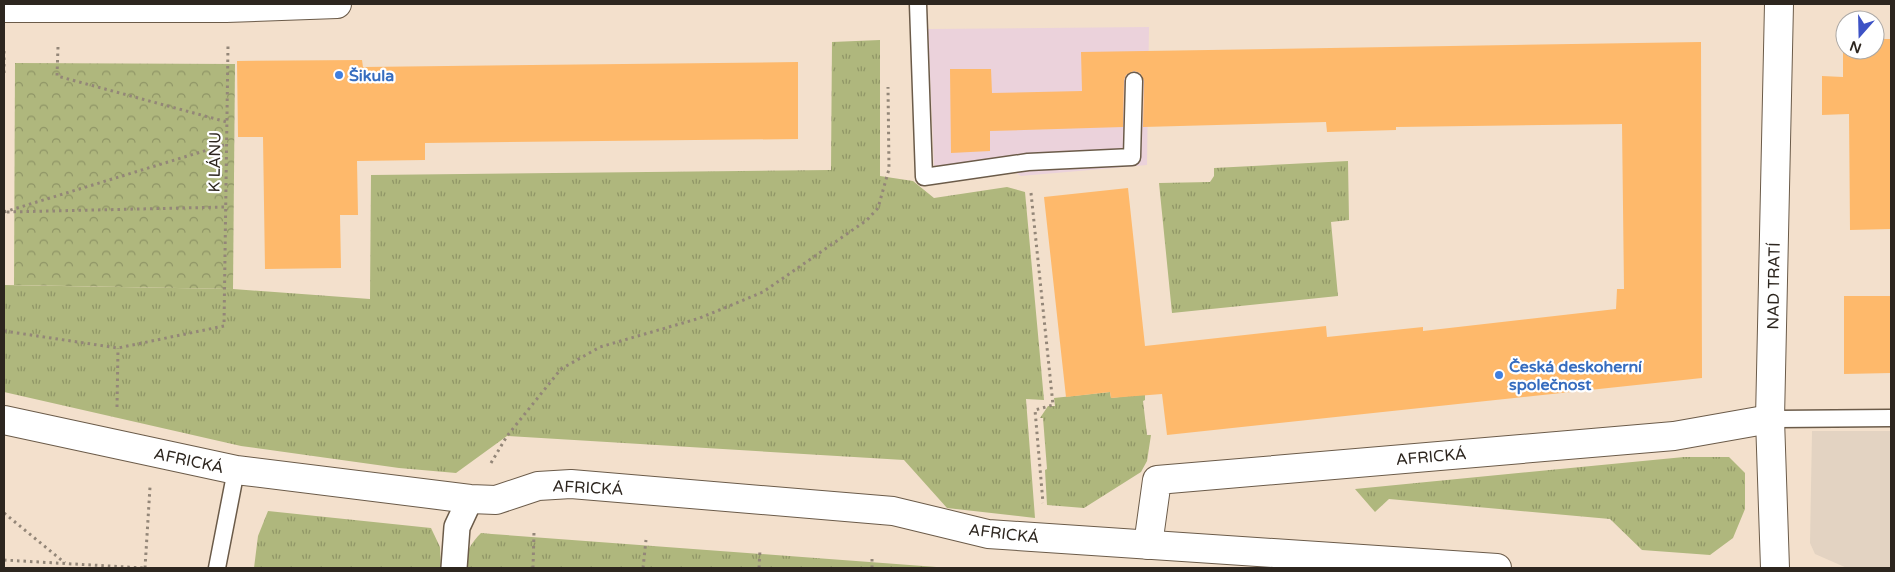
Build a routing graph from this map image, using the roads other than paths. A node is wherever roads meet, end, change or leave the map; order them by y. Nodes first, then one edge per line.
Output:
1 (284, 4) edge
2 (337, 4) edge
3 (918, 4) edge
4 (1779, 4) edge
5 (4, 8) edge
6 (1134, 81) dead end
7 (1891, 418) edge
8 (1770, 419) junction
9 (4, 420) edge
10 (236, 470) junction
11 (470, 499) junction
12 (1148, 545) junction
13 (1219, 559) edge
14 (217, 568) edge
15 (454, 568) edge
16 (1497, 568) edge
17 (1775, 568) edge

1 - 2 street
1 - 5 street
3 - 6 lane
4 - 8 street, NAD TRATÍ
7 - 8 lane
8 - 12 street, AFRICKÁ
8 - 17 street, NAD TRATÍ
9 - 10 street, AFRICKÁ
10 - 11 street, AFRICKÁ
10 - 14 lane
11 - 12 street, AFRICKÁ
11 - 15 street
12 - 13 street, AFRICKÁ
13 - 16 street, AFRICKÁ

